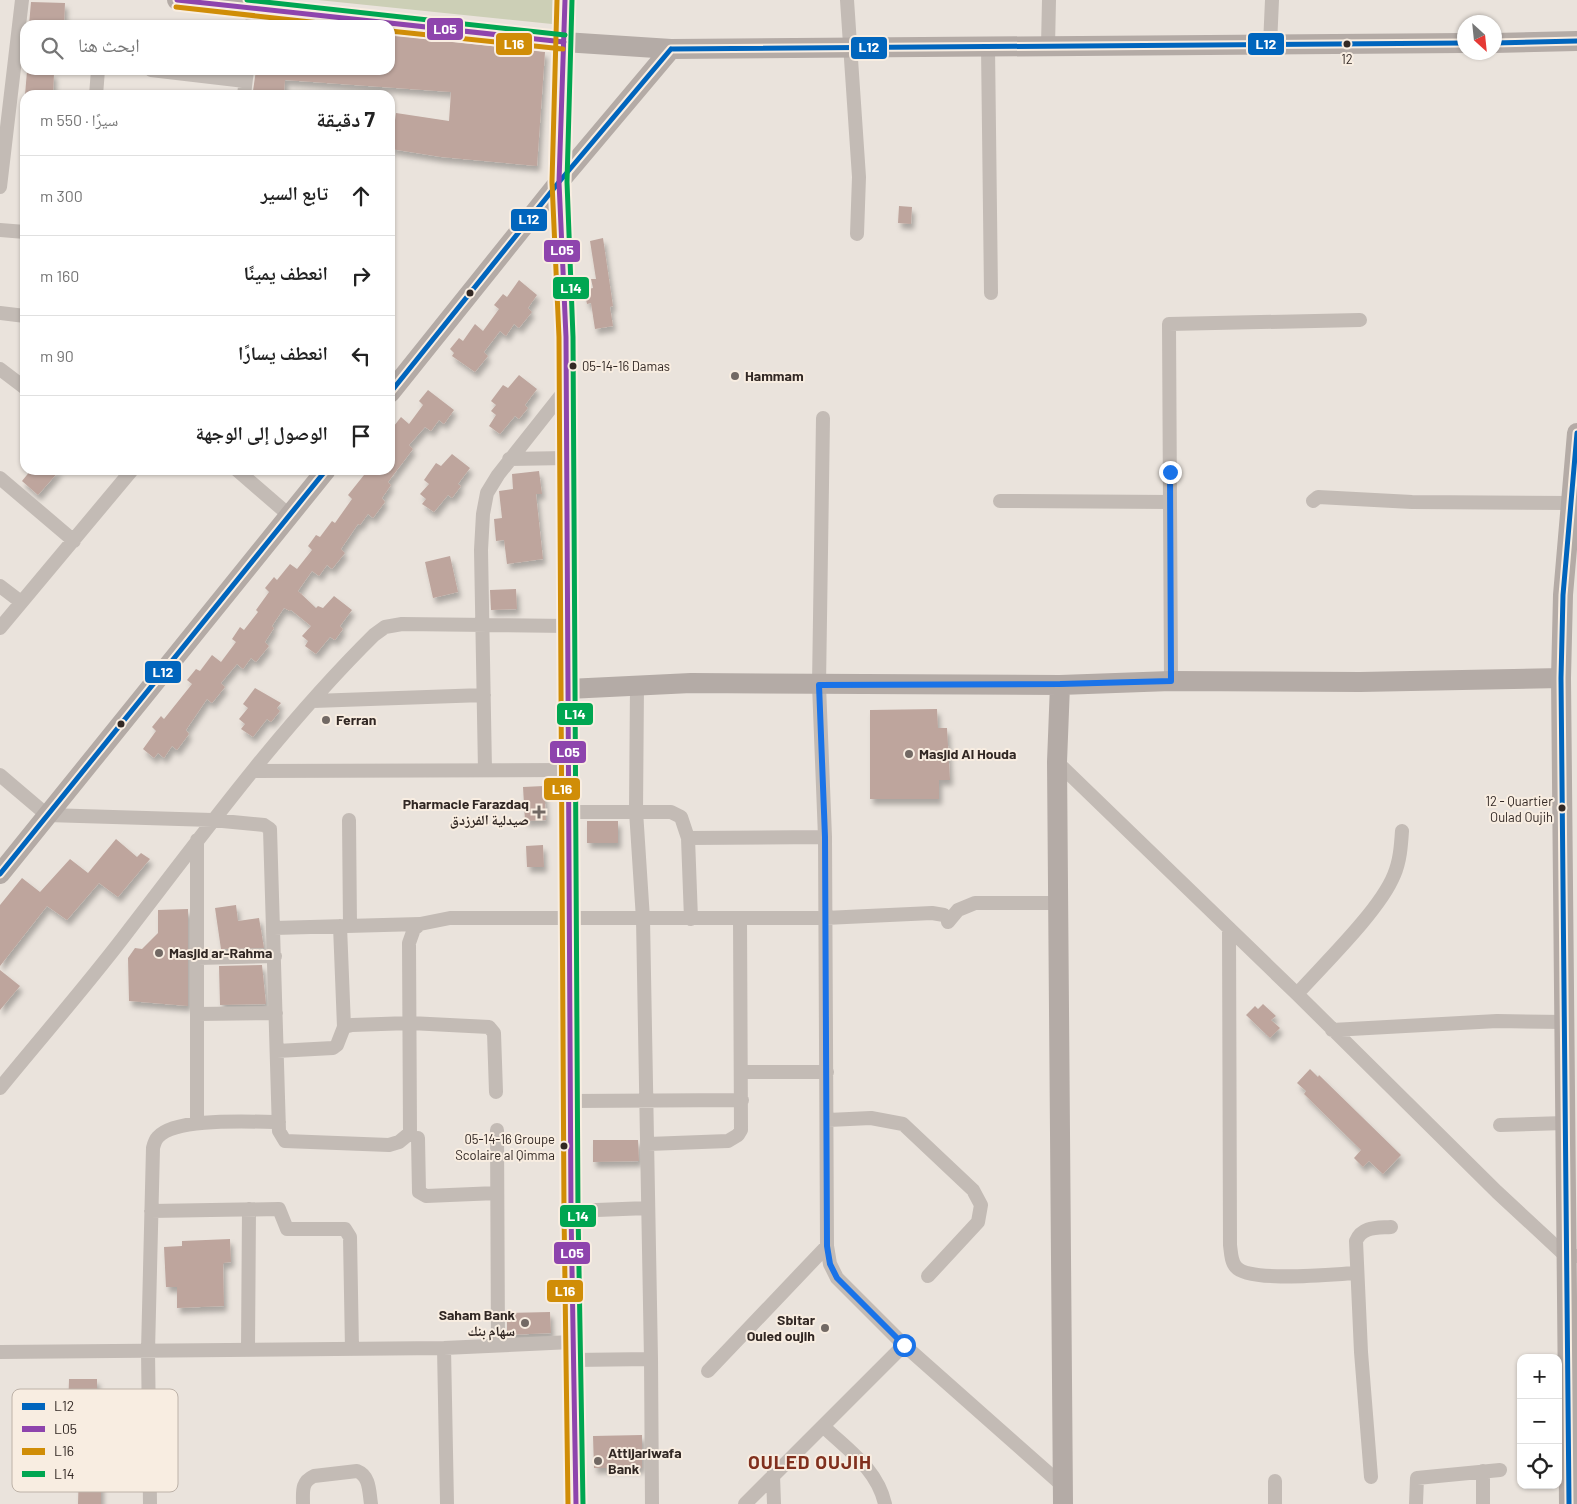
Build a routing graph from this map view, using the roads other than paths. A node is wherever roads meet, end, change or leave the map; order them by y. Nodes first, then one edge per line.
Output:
1 (22, 0) edge
2 (177, 0) edge
3 (565, 0) edge
4 (847, 0) edge
5 (1049, 0) edge
6 (1272, 0) edge
7 (254, 11) edge
8 (21, 20) edge
9 (344, 20) edge
10 (395, 25) edge
11 (1577, 41) edge
12 (564, 42) junction
13 (1457, 43) edge
14 (1502, 43) edge
15 (1270, 45) junction
16 (1048, 46) junction
17 (850, 47) junction
18 (988, 47) junction
19 (671, 49) junction
20 (20, 56) edge
21 (98, 75) edge
22 (190, 75) edge
23 (245, 82) edge
24 (96, 90) edge
25 (560, 182) junction
26 (0, 187) edge
27 (0, 230) edge
28 (20, 232) edge
29 (857, 234) dead end
30 (992, 293) dead end
31 (0, 313) edge
32 (20, 315) edge
33 (1360, 320) dead end
34 (0, 369) edge
35 (20, 384) edge
36 (395, 387) edge
37 (566, 389) junction
38 (823, 418) dead end
39 (1577, 433) edge
40 (567, 458) junction
41 (510, 459) junction
42 (127, 475) edge
43 (243, 475) edge
44 (322, 475) edge
45 (0, 478) edge
46 (1000, 501) dead end
47 (1313, 501) dead end
48 (1170, 502) junction
49 (1570, 503) junction
50 (289, 515) junction
51 (74, 541) junction
52 (0, 586) edge
53 (1570, 599) edge
54 (21, 602) junction
55 (482, 625) junction
56 (568, 626) junction
57 (0, 628) edge
58 (1561, 678) junction
59 (1171, 681) junction
60 (1060, 684) junction
61 (637, 685) junction
62 (819, 685) junction
63 (568, 689) junction
64 (484, 695) junction
65 (313, 701) junction
66 (1058, 762) junction
67 (486, 770) junction
68 (568, 770) junction
69 (252, 771) junction
70 (0, 775) edge
71 (636, 811) junction
72 (568, 812) junction
73 (1570, 812) edge
74 (47, 815) junction
75 (212, 820) junction
76 (349, 820) dead end
77 (1402, 830) dead end
78 (825, 837) junction
79 (688, 838) junction
80 (198, 840) junction
81 (0, 874) edge
82 (1059, 904) junction
83 (740, 918) junction
84 (825, 918) junction
85 (643, 919) junction
86 (691, 919) junction
87 (569, 920) junction
88 (420, 924) junction
89 (345, 926) junction
90 (274, 928) junction
91 (1230, 928) junction
92 (274, 956) junction
93 (198, 958) junction
94 (1297, 994) junction
95 (276, 1013) junction
96 (197, 1014) junction
97 (1564, 1022) junction
98 (410, 1023) junction
99 (344, 1027) junction
100 (1332, 1030) junction
101 (277, 1051) junction
102 (1571, 1066) edge
103 (742, 1072) junction
104 (827, 1072) junction
105 (0, 1088) edge
106 (496, 1092) dead end
107 (742, 1100) junction
108 (646, 1101) junction
109 (570, 1102) junction
110 (828, 1120) junction
111 (197, 1122) junction
112 (278, 1122) junction
113 (1565, 1123) junction
114 (1500, 1125) dead end
115 (497, 1130) dead end
116 (418, 1138) dead end
117 (648, 1144) junction
118 (497, 1193) junction
119 (648, 1208) junction
120 (249, 1209) junction
121 (151, 1211) junction
122 (571, 1211) junction
123 (1391, 1227) dead end
124 (827, 1246) junction
125 (1572, 1256) edge
126 (1357, 1273) junction
127 (928, 1276) dead end
128 (498, 1345) junction
129 (904, 1345) junction
130 (352, 1348) junction
131 (444, 1348) junction
132 (148, 1350) junction
133 (248, 1350) junction
134 (572, 1351) junction
135 (0, 1352) edge
136 (652, 1359) junction
137 (708, 1371) dead end
138 (149, 1389) edge
139 (1573, 1389) edge
140 (824, 1427) junction
141 (1500, 1470) dead end
142 (1482, 1471) junction
143 (773, 1475) junction
144 (1371, 1477) dead end
145 (1573, 1479) edge
146 (1275, 1481) dead end
147 (1063, 1494) edge
148 (303, 1504) edge
149 (371, 1504) edge
150 (447, 1504) edge
151 (576, 1504) edge
152 (652, 1504) edge
153 (745, 1504) edge
154 (774, 1504) edge
155 (885, 1504) edge
156 (1275, 1504) edge
157 (1416, 1504) edge
158 (1484, 1504) edge
159 (1569, 1504) edge

1 - 8 street
2 - 7 street
3 - 12 street
4 - 17 street
5 - 16 street
6 - 15 street
7 - 9 street
10 - 12 street
11 - 14 street
12 - 19 street
12 - 25 street
13 - 15 street
15 - 16 street
16 - 18 street
17 - 18 street
17 - 19 street
17 - 29 street
18 - 30 street
19 - 25 street
20 - 26 street
21 - 24 street
22 - 23 street
25 - 36 street
25 - 37 street
27 - 28 street
31 - 32 street
33 - 48 street
34 - 35 street
37 - 40 street
37 - 41 street
38 - 62 street
39 - 49 street
40 - 41 street
40 - 56 street
41 - 55 street
42 - 51 street
43 - 50 street
44 - 50 street
45 - 51 street
46 - 48 street
47 - 49 street
48 - 59 street
49 - 53 street
50 - 74 street
51 - 54 street
52 - 54 street
53 - 58 street
54 - 57 street
55 - 56 street
55 - 64 street
55 - 65 street
56 - 63 street
58 - 59 street
58 - 73 street
59 - 60 street
60 - 62 street
60 - 66 street
61 - 62 street
61 - 63 street
61 - 71 street
62 - 78 street
63 - 68 street
64 - 65 street
64 - 67 street
65 - 69 street
66 - 82 street
66 - 91 street
67 - 68 street
67 - 69 street
68 - 72 street
69 - 75 street
70 - 74 street
71 - 72 street
71 - 79 street
71 - 85 street
72 - 87 street
73 - 97 street
74 - 75 street
74 - 81 street
75 - 80 street
75 - 90 street
76 - 89 street
77 - 94 street
78 - 79 street
78 - 84 street
79 - 86 street
80 - 93 street
80 - 105 street
82 - 84 street
82 - 147 street
83 - 84 street
83 - 86 street
83 - 103 street
84 - 104 street
85 - 86 street
85 - 87 street
85 - 108 street
87 - 88 street
87 - 109 street
88 - 89 street
88 - 98 street
89 - 90 street
89 - 99 street
90 - 92 street
91 - 94 street
91 - 126 street
92 - 93 street
92 - 95 street
93 - 96 street
94 - 100 street
95 - 96 street
95 - 101 street
96 - 111 street
97 - 100 street
97 - 102 street
98 - 99 street
98 - 106 street
98 - 112 street
99 - 101 street
100 - 125 street
101 - 112 street
102 - 113 street
103 - 104 street
103 - 107 street
104 - 110 street
107 - 108 street
107 - 117 street
108 - 109 street
108 - 117 street
109 - 122 street
110 - 124 street
110 - 127 street
111 - 112 street
111 - 121 street
113 - 114 street
113 - 125 street
115 - 118 street
116 - 118 street
117 - 119 street
118 - 128 street
119 - 122 street
119 - 136 street
120 - 121 street
120 - 130 street
120 - 133 street
121 - 132 street
122 - 134 street
123 - 126 street
124 - 129 street
124 - 137 street
125 - 139 street
126 - 144 street
128 - 131 street
128 - 134 street
129 - 140 street
129 - 147 street
130 - 131 street
130 - 133 street
131 - 150 street
132 - 133 street
132 - 135 street
132 - 138 street
134 - 136 street
134 - 151 street
136 - 152 street
139 - 145 street
140 - 143 street
140 - 155 street
141 - 142 street
142 - 157 street
142 - 158 street
143 - 153 street
143 - 154 street
145 - 159 street
146 - 156 street
148 - 149 street

